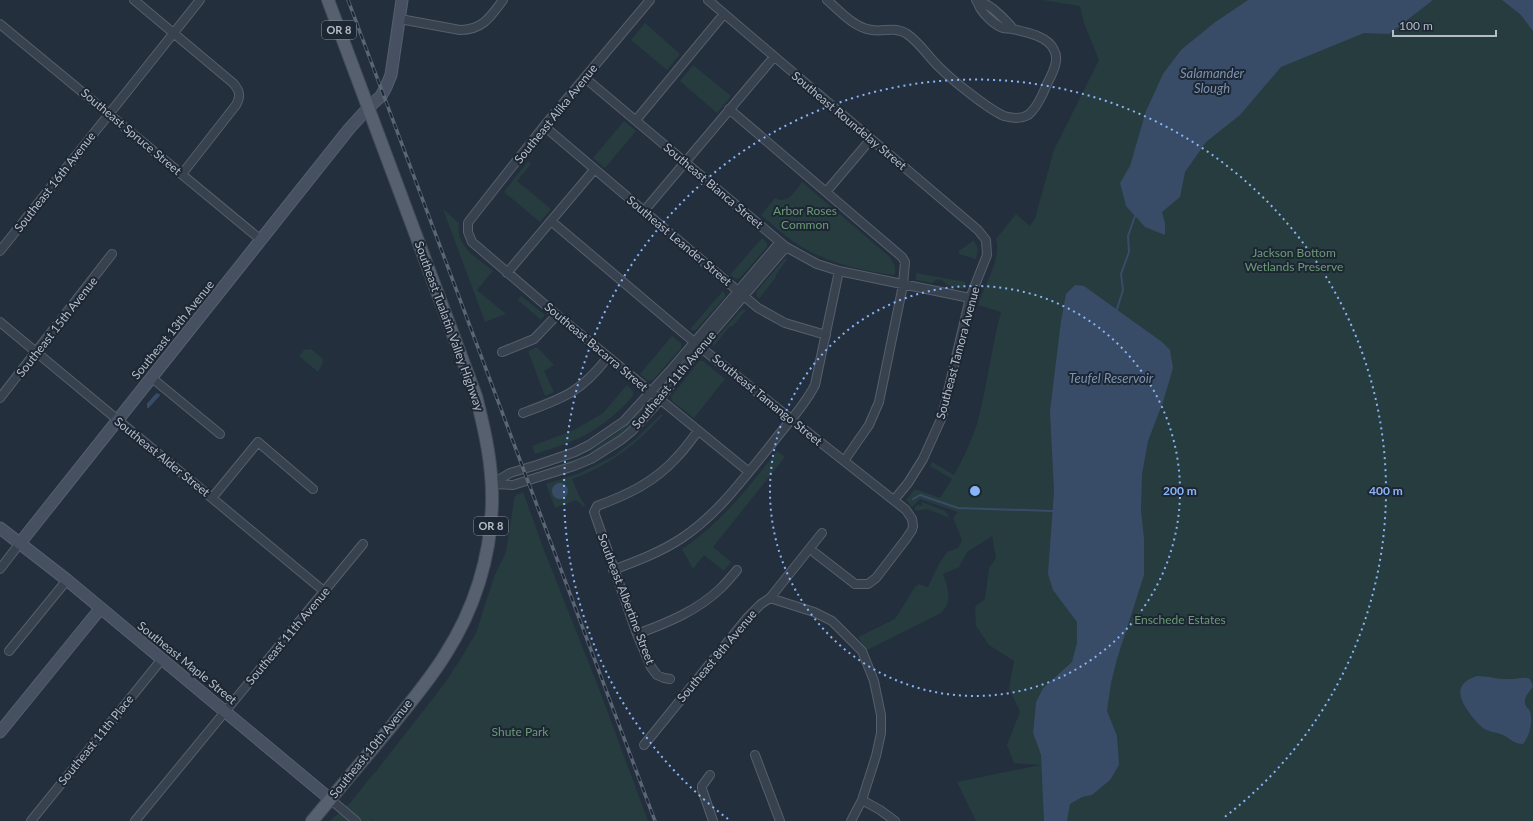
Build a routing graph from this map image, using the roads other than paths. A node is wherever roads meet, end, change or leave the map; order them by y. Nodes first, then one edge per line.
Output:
1 (134, 0) edge
2 (200, 0) edge
3 (328, 0) edge
4 (402, 0) edge
5 (503, 0) edge
6 (650, 0) edge
7 (708, 0) edge
8 (827, 0) edge
9 (977, 1) edge
10 (724, 14) junction
11 (400, 19) junction
12 (0, 24) edge
13 (174, 33) junction
14 (774, 57) junction
15 (585, 78) junction
16 (368, 108) junction
17 (729, 109) junction
18 (108, 114) junction
19 (636, 120) junction
20 (544, 126) junction
21 (871, 139) junction
22 (686, 163) junction
23 (594, 170) junction
24 (182, 174) junction
25 (826, 192) junction
26 (644, 211) junction
27 (551, 221) junction
28 (468, 232) joint
29 (261, 240) junction
30 (783, 244) junction
31 (987, 244) joint
32 (0, 251) edge
33 (112, 254) dead end
34 (839, 271) junction
35 (507, 273) junction
36 (903, 285) junction
37 (741, 294) junction
38 (970, 298) junction
39 (557, 315) junction
40 (0, 322) edge
41 (826, 335) junction
42 (698, 345) junction
43 (37, 352) junction
44 (502, 352) dead end
45 (608, 357) junction
46 (152, 378) junction
47 (651, 392) junction
48 (0, 398) edge
49 (660, 400) junction
50 (523, 413) dead end
51 (791, 420) junction
52 (118, 421) junction
53 (698, 431) junction
54 (220, 434) dead end
55 (844, 461) junction
56 (749, 472) junction
57 (492, 484) junction
58 (313, 489) dead end
59 (212, 498) junction
60 (894, 500) junction
61 (0, 528) edge
62 (822, 533) dead end
63 (20, 543) junction
64 (363, 544) dead end
65 (815, 553) dead end
66 (0, 569) edge
67 (613, 570) junction
68 (737, 570) dead end
69 (67, 580) junction
70 (324, 592) junction
71 (770, 598) junction
72 (100, 609) junction
73 (637, 634) junction
74 (9, 651) dead end
75 (162, 659) junction
76 (430, 677) joint
77 (670, 679) dead end
78 (225, 712) junction
79 (0, 732) edge
80 (644, 745) dead end
81 (755, 755) dead end
82 (710, 775) dead end
83 (330, 799) junction
84 (862, 800) junction
85 (31, 821) edge
86 (135, 821) edge
87 (312, 821) edge
88 (356, 821) edge
89 (713, 821) edge
90 (780, 821) edge
91 (850, 821) edge
92 (895, 821) edge

1 - 13 street
2 - 13 street, Southeast 16th Avenue
3 - 16 main road, Southeast Tualatin Valley Highway / OR 8
4 - 11 street, Southeast 13th Avenue
5 - 11 street
6 - 15 street, Southeast Alika Avenue
7 - 10 street, Southeast Roundelay Street
8 - 9 street
10 - 14 street, Southeast Roundelay Street
10 - 19 street
11 - 16 street, Southeast 13th Avenue
12 - 18 street, Southeast Spruce Street
13 - 18 street, Southeast 16th Avenue
13 - 24 street
14 - 17 street
14 - 21 street, Southeast Roundelay Street
15 - 19 street, Southeast Bianca Street
15 - 20 street, Southeast Alika Avenue
16 - 29 street, Southeast 13th Avenue
16 - 57 main road, Southeast Tualatin Valley Highway / OR 8
17 - 22 street
17 - 25 street
18 - 24 street, Southeast Spruce Street
18 - 32 street, Southeast 16th Avenue
19 - 22 street, Southeast Bianca Street
20 - 23 street, Southeast Leander Street
20 - 28 street, Southeast Alika Avenue
21 - 25 street
21 - 31 street, Southeast Roundelay Street
22 - 26 street
22 - 30 street, Southeast Bianca Street
23 - 26 street, Southeast Leander Street
23 - 27 street
24 - 29 street, Southeast Spruce Street
25 - 36 street
26 - 37 street, Southeast Leander Street
27 - 35 street
27 - 42 street, Southeast Tamango Street
28 - 35 street, Southeast Bacarra Street
29 - 46 street, Southeast 13th Avenue
30 - 34 street, Southeast Bianca Street
30 - 37 street, Southeast 11th Avenue
31 - 38 street, Southeast Tamora Avenue
33 - 43 street, Southeast 15th Avenue
34 - 36 street, Southeast Bianca Street
34 - 41 street
35 - 39 street, Southeast Bacarra Street
36 - 38 street, Southeast Bianca Street
36 - 55 street
37 - 41 street, Southeast Leander Street
37 - 42 street, Southeast 11th Avenue
38 - 60 street, Southeast Tamora Avenue
39 - 44 street
39 - 45 street, Southeast Bacarra Street
40 - 43 street, Southeast Alder Street
41 - 51 street
42 - 47 street, Southeast 11th Avenue
42 - 49 street, Southeast 11th Avenue
42 - 51 street, Southeast Tamango Street
43 - 48 street, Southeast 15th Avenue
43 - 52 street, Southeast Alder Street
45 - 47 street, Southeast Bacarra Street
45 - 50 street
46 - 52 street, Southeast 13th Avenue
46 - 54 street
47 - 49 street, Southeast Bacarra Street
47 - 57 street, Southeast 11th Avenue
49 - 53 street, Southeast Bacarra Street
49 - 57 street, Southeast 11th Avenue
51 - 55 street, Southeast Tamango Street
51 - 56 street
52 - 59 street, Southeast Alder Street
52 - 63 street, Southeast 13th Avenue
53 - 56 street, Southeast Bacarra Street
53 - 67 street, Southeast Albertine Street
55 - 60 street, Southeast Tamango Street
56 - 67 street
57 - 76 main road, Southeast Tualatin Valley Highway / OR 8
58 - 59 street
59 - 70 street, Southeast Alder Street
60 - 65 street, Southeast Tamango Street
61 - 63 street, Southeast Maple Street
62 - 71 street, Southeast 8th Avenue
63 - 66 street, Southeast 13th Avenue
63 - 69 street, Southeast Maple Street
64 - 70 street, Southeast 11th Avenue
67 - 73 street, Southeast Albertine Street
68 - 73 street
69 - 72 street, Southeast Maple Street
69 - 74 street
70 - 78 street, Southeast 11th Avenue
71 - 80 street, Southeast 8th Avenue
71 - 84 street
72 - 75 street, Southeast Maple Street
72 - 79 street
73 - 77 street, Southeast Albertine Street
75 - 78 street, Southeast Maple Street
75 - 85 street, Southeast 11th Place
76 - 83 main road, Southeast 10th Avenue / OR 8
78 - 83 street, Southeast Maple Street
78 - 86 street, Southeast 11th Avenue
81 - 90 street
82 - 89 street
83 - 87 main road, Southeast 10th Avenue / OR 8
83 - 88 street, Southeast Maple Street
84 - 91 street
84 - 92 street

